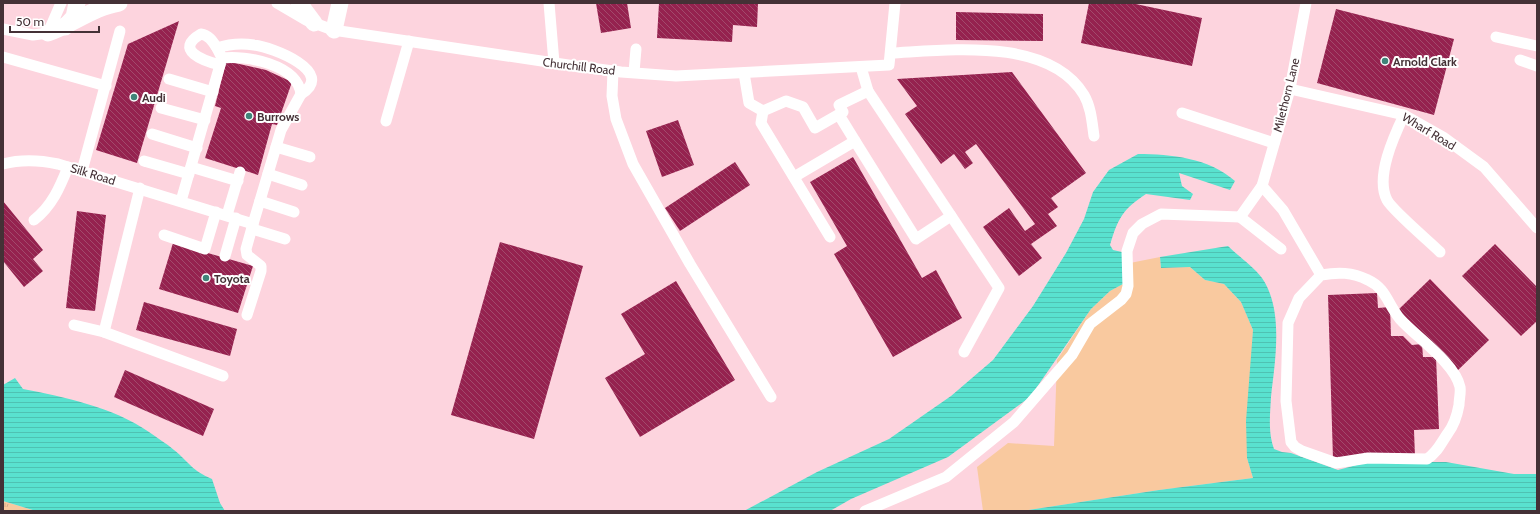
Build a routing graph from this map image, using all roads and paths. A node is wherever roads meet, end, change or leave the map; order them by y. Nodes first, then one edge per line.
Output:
1 (52, 3) edge
2 (61, 3) edge
3 (77, 3) edge
4 (119, 3) edge
5 (277, 3) edge
6 (299, 3) edge
7 (340, 3) edge
8 (549, 3) edge
9 (895, 3) edge
10 (1306, 3) edge
11 (314, 23) junction
12 (3, 29) edge
13 (120, 30) dead end
14 (334, 30) junction
15 (56, 31) junction
16 (1496, 37) dead end
17 (409, 42) junction
18 (1537, 46) edge
19 (217, 48) junction
20 (636, 49) dead end
21 (891, 53) junction
22 (3, 57) edge
23 (1520, 60) dead end
24 (221, 62) junction
25 (554, 63) junction
26 (1537, 66) edge
27 (860, 67) junction
28 (613, 70) junction
29 (634, 72) junction
30 (744, 72) junction
31 (169, 79) dead end
32 (106, 86) junction
33 (1290, 89) junction
34 (868, 91) junction
35 (212, 92) junction
36 (301, 94) junction
37 (161, 108) dead end
38 (763, 111) junction
39 (1182, 113) dead end
40 (839, 114) junction
41 (1404, 115) junction
42 (205, 120) junction
43 (386, 121) dead end
44 (152, 134) dead end
45 (1094, 136) dead end
46 (855, 141) junction
47 (1274, 144) junction
48 (276, 147) junction
49 (197, 148) junction
50 (310, 157) dead end
51 (144, 161) dead end
52 (3, 164) edge
53 (68, 167) junction
54 (82, 171) junction
55 (190, 171) junction
56 (268, 174) junction
57 (794, 178) junction
58 (302, 185) dead end
59 (1262, 186) junction
60 (140, 188) junction
61 (181, 201) junction
62 (260, 201) junction
63 (216, 212) junction
64 (294, 212) dead end
65 (951, 216) junction
66 (232, 217) junction
67 (1240, 217) junction
68 (34, 220) dead end
69 (253, 226) junction
70 (1537, 228) edge
71 (164, 235) dead end
72 (830, 237) dead end
73 (285, 239) dead end
74 (1281, 249) dead end
75 (1440, 252) dead end
76 (225, 256) dead end
77 (1320, 275) junction
78 (247, 315) dead end
79 (74, 325) dead end
80 (104, 332) junction
81 (964, 352) dead end
82 (223, 376) dead end
83 (771, 397) dead end
84 (865, 511) edge

1 - 15 street
2 - 15 street
3 - 15 highway
4 - 15 highway
5 - 11 street, Churchill Road
6 - 11 highway
7 - 14 highway
8 - 25 street
9 - 21 street
10 - 33 street, Milethorn Lane
11 - 14 street, Churchill Road
12 - 15 street
13 - 32 street
14 - 17 street, Churchill Road
16 - 18 street
17 - 25 street, Churchill Road
17 - 43 street
19 - 24 street
19 - 24 street
19 - 36 street
20 - 29 street
21 - 27 street, Churchill Road
21 - 45 street
22 - 32 street
23 - 26 street
24 - 35 street
24 - 36 street
25 - 28 street, Churchill Road
27 - 30 street, Churchill Road
27 - 34 street
28 - 29 street, Churchill Road
28 - 83 street
29 - 30 street, Churchill Road
30 - 38 street
31 - 35 street
32 - 54 street
33 - 41 street, Wharf Road
33 - 47 street, Milethorn Lane
34 - 40 street
34 - 65 street
35 - 42 street
36 - 48 street
37 - 42 street
38 - 40 street
38 - 57 street
39 - 47 street
40 - 46 street
41 - 70 street, Wharf Road
41 - 75 street
42 - 49 street
44 - 49 street
46 - 57 street
46 - 65 street
47 - 59 street, Milethorn Lane
48 - 50 street
48 - 56 street
49 - 55 street
51 - 55 street
52 - 53 street, Silk Road
53 - 54 street, Silk Road
53 - 68 street
54 - 60 street, Silk Road
55 - 61 street
55 - 66 street
56 - 58 street
56 - 62 street
57 - 72 street
59 - 67 street, Milethorn Lane
59 - 77 street
60 - 61 street, Silk Road
60 - 80 street
61 - 63 street, Silk Road
62 - 64 street
62 - 69 street
63 - 66 street, Silk Road
63 - 71 street
65 - 81 street
66 - 69 street, Silk Road
66 - 76 street
67 - 74 street
67 - 84 street
69 - 73 street, Silk Road
69 - 78 street
77 - 77 street
79 - 80 street
80 - 82 street

